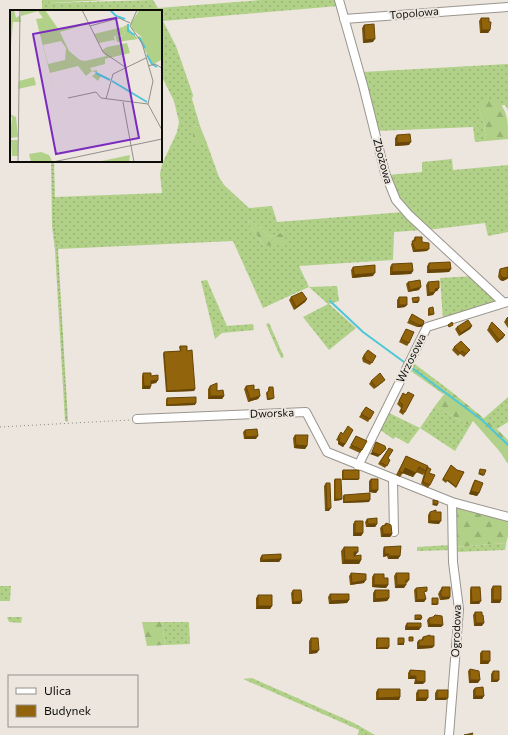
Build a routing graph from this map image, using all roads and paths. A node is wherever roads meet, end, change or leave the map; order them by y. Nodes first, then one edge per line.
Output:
1 (339, 0) edge
2 (508, 7) edge
3 (344, 19) junction
4 (52, 162) edge
5 (506, 302) edge
6 (137, 420) joint
7 (67, 423) junction
8 (0, 427) edge
9 (358, 466) junction
10 (393, 480) junction
11 (452, 502) junction
12 (508, 517) edge
13 (394, 532) dead end
14 (449, 735) edge

1 - 3 street, Zbożowa
2 - 3 street, Topolowa
3 - 5 street, Zbożowa
4 - 7 path
5 - 9 street, Wrzosowa
6 - 7 path
6 - 9 street, Dworska
7 - 8 path
9 - 10 street, Dworska
10 - 11 street, Dworska
10 - 13 street
11 - 12 street, Dworska
11 - 14 street, Ogrodowa

